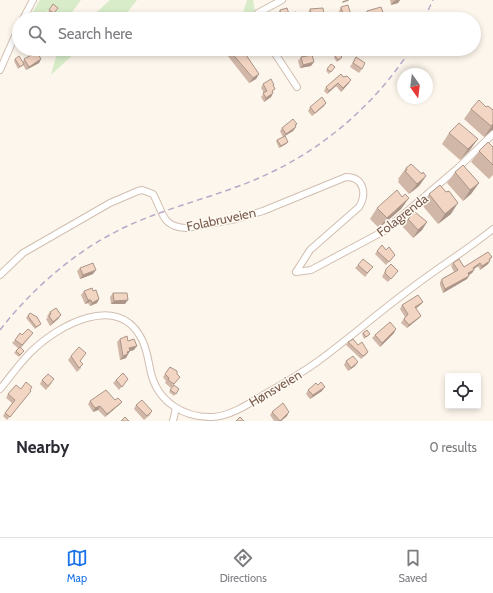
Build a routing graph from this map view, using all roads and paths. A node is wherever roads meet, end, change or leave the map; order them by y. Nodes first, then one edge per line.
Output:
1 (33, 0) edge
2 (282, 0) edge
3 (27, 12) edge
4 (260, 12) edge
5 (12, 43) edge
6 (277, 56) edge
7 (0, 70) edge
8 (297, 87) dead end
9 (493, 134) edge
10 (493, 229) edge
11 (296, 272) joint
12 (0, 275) edge
13 (0, 389) edge
14 (176, 408) junction
15 (173, 421) edge

1 - 3 street
2 - 4 street
5 - 7 street
6 - 8 street
9 - 11 street, Folagrenda
10 - 14 street, Hønsveien
11 - 12 street, Folabruveien
13 - 14 street, Hønsveien
14 - 15 street

